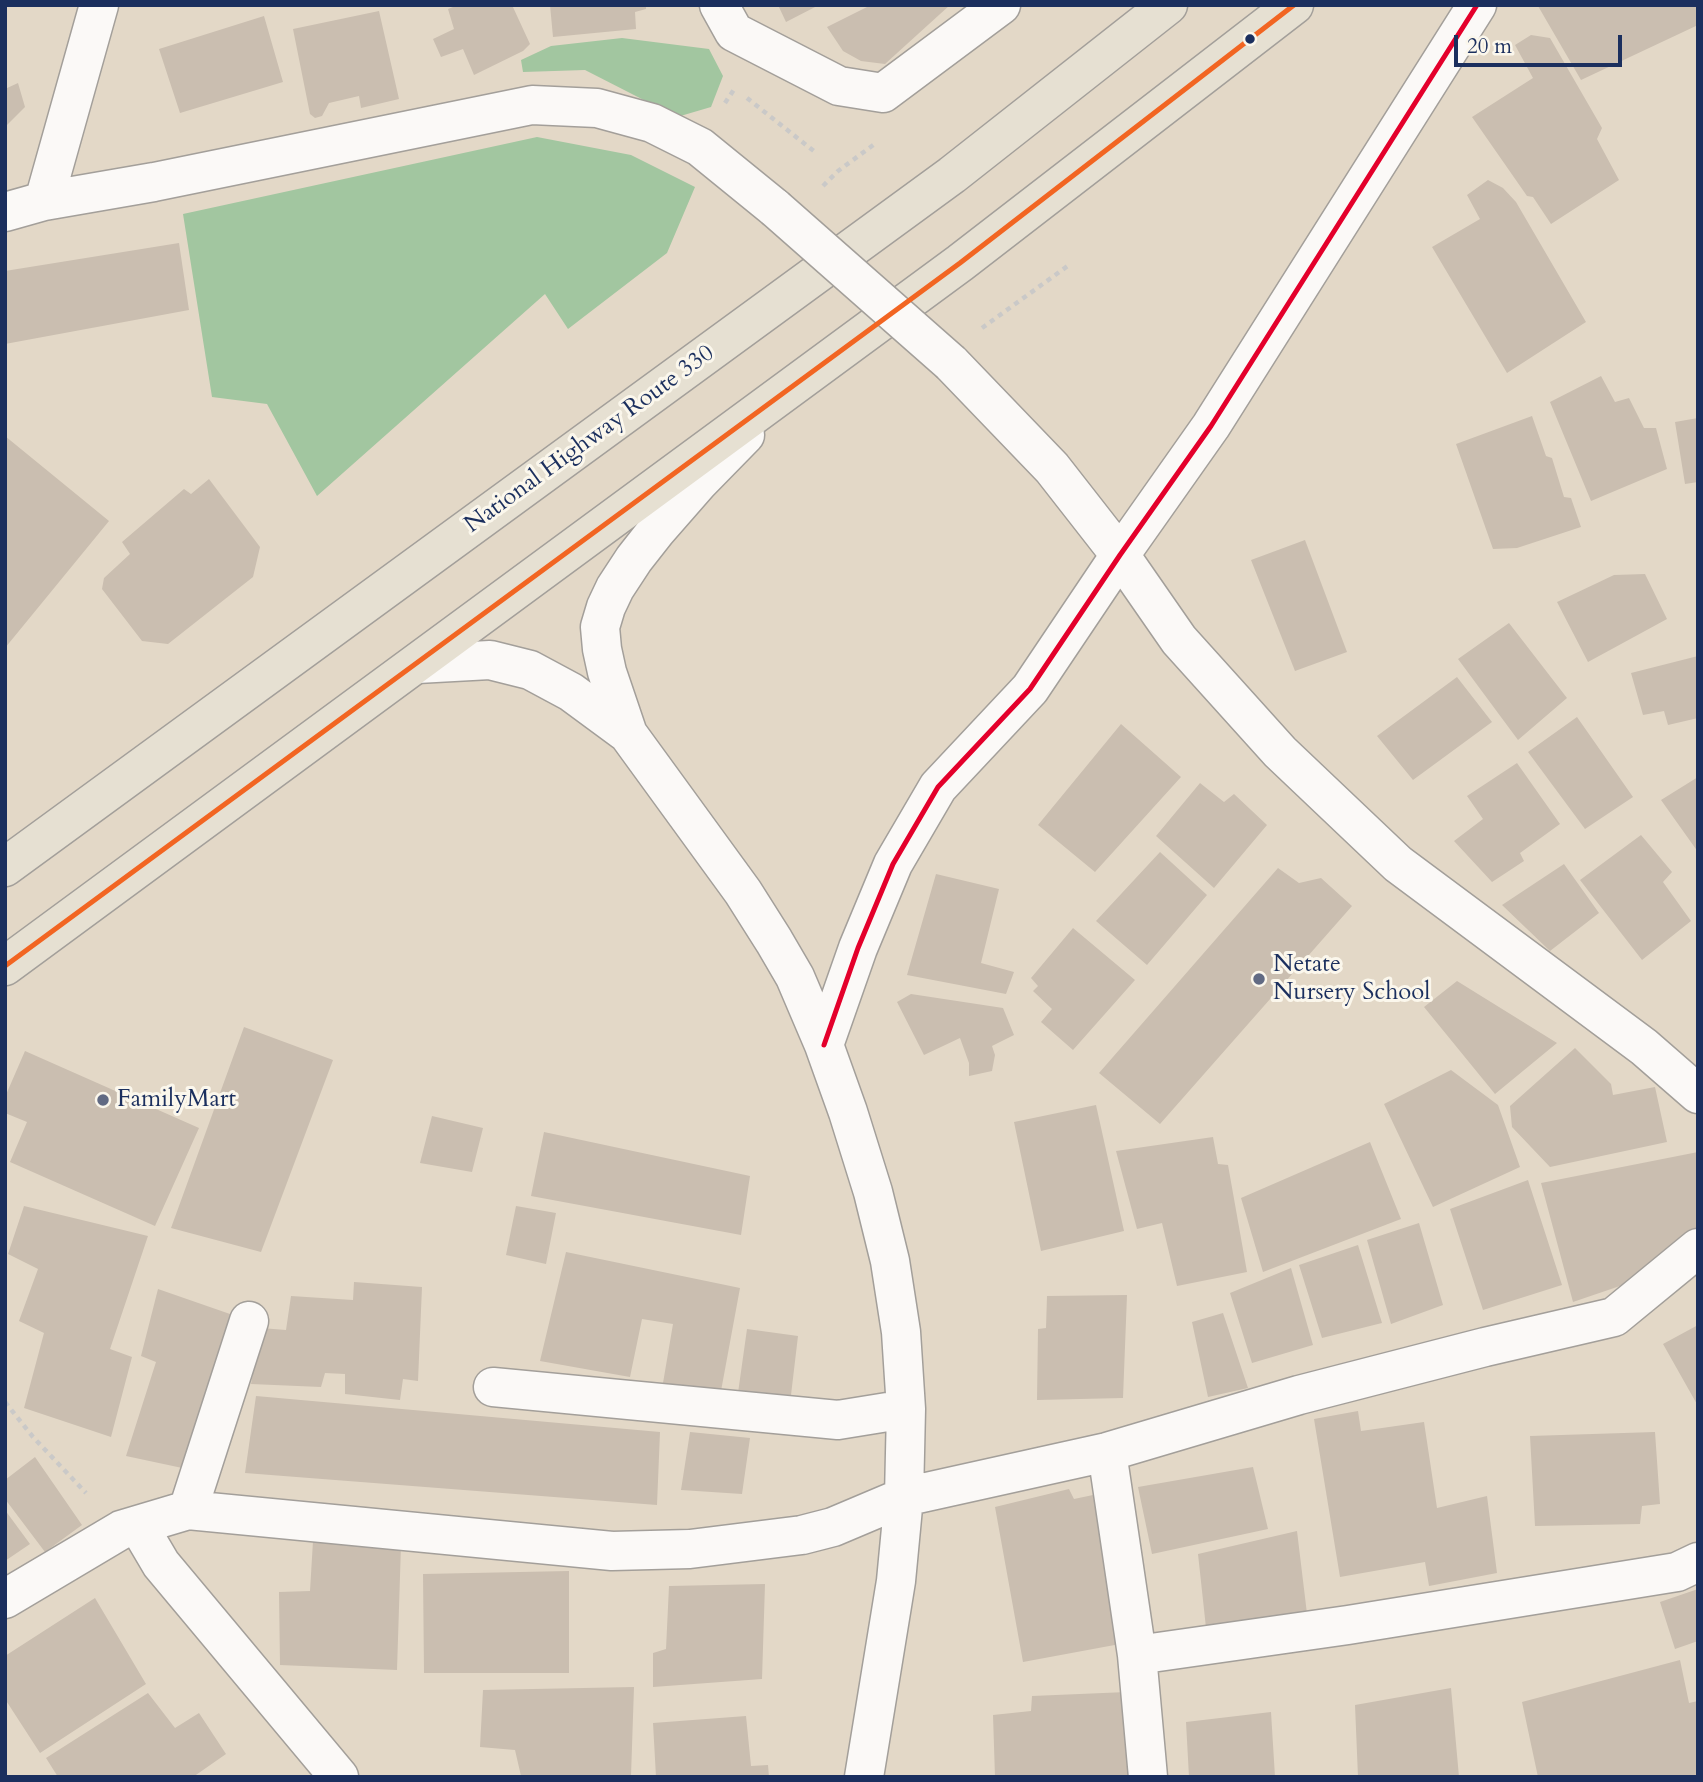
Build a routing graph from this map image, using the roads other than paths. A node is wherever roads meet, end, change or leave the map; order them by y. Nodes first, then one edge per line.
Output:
1 (99, 5) edge
2 (719, 5) edge
3 (1000, 5) edge
4 (1168, 5) edge
5 (1294, 5) edge
6 (1477, 5) edge
7 (44, 201) junction
8 (5, 212) edge
9 (818, 367) junction
10 (1120, 555) junction
11 (417, 664) junction
12 (628, 734) junction
13 (5, 867) edge
14 (5, 966) edge
15 (824, 1045) junction
16 (1698, 1094) edge
17 (1698, 1248) edge
18 (249, 1321) dead end
19 (493, 1387) dead end
20 (906, 1409) junction
21 (1107, 1452) junction
22 (904, 1497) junction
23 (188, 1510) junction
24 (130, 1528) junction
25 (1698, 1562) edge
26 (5, 1599) edge
27 (1137, 1655) junction
28 (339, 1777) edge
29 (864, 1777) edge
30 (1147, 1777) edge

1 - 7 street
2 - 3 street
4 - 13 highway, National Highway Route 330
5 - 9 highway
6 - 10 street
7 - 8 street
7 - 10 street, bridge
9 - 11 highway
9 - 12 street
10 - 15 street
10 - 16 street
11 - 12 street
11 - 14 highway
12 - 15 street
15 - 20 street
17 - 21 street
18 - 23 street
19 - 20 street
20 - 22 street
21 - 22 street
21 - 27 street
22 - 23 street
22 - 29 street
23 - 24 street
24 - 26 street
24 - 28 street
25 - 27 street
27 - 30 street

